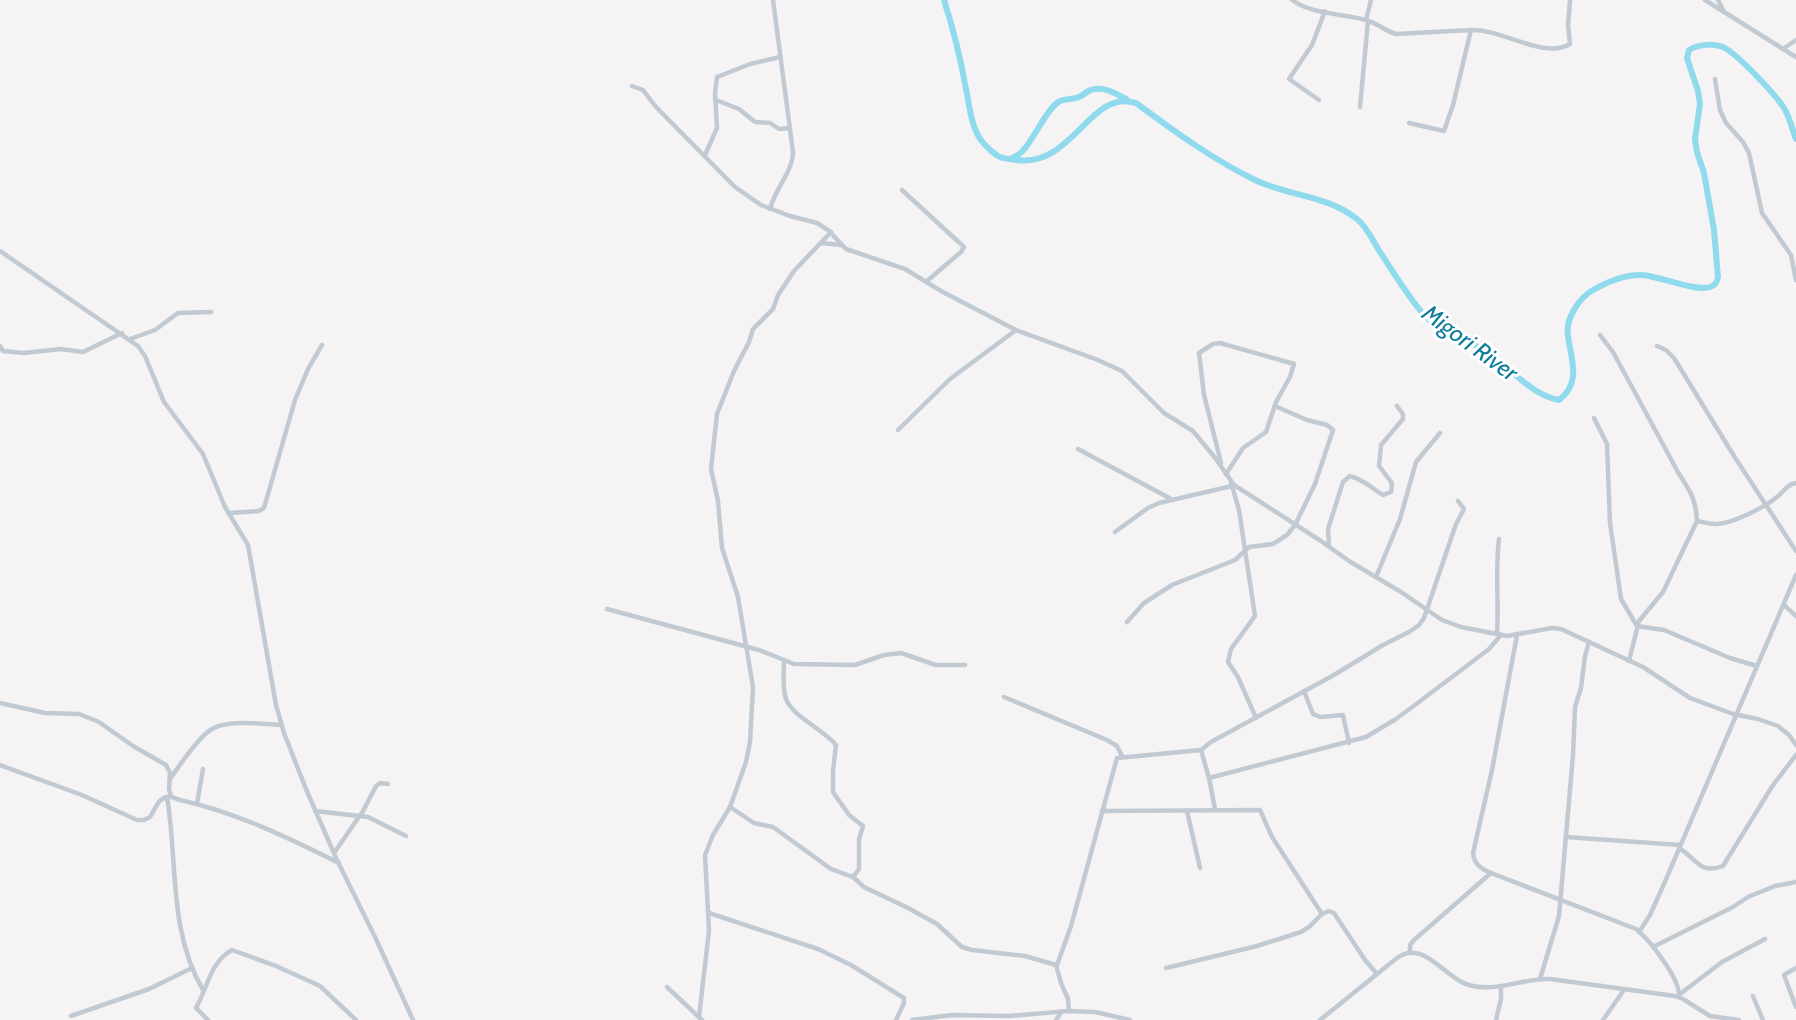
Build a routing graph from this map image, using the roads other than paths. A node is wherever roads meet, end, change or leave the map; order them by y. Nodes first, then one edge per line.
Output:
1 (772, 0) edge
2 (1292, 0) edge
3 (1371, 0) edge
4 (1570, 0) edge
5 (1705, 0) edge
6 (1718, 0) edge
7 (1723, 10) junction
8 (1325, 11) junction
9 (1367, 20) junction
10 (1471, 30) junction
11 (1796, 40) edge
12 (1782, 48) junction
13 (780, 57) junction
14 (1796, 57) edge
15 (1715, 79) dead end
16 (632, 86) dead end
17 (716, 100) junction
18 (1319, 100) dead end
19 (1360, 107) dead end
20 (1409, 123) dead end
21 (789, 129) junction
22 (705, 155) junction
23 (902, 190) dead end
24 (770, 209) junction
25 (831, 232) junction
26 (821, 243) junction
27 (841, 245) junction
28 (0, 251) edge
29 (1796, 280) edge
30 (927, 281) junction
31 (211, 312) dead end
32 (1016, 330) junction
33 (122, 333) junction
34 (1600, 335) dead end
35 (129, 339) junction
36 (322, 345) dead end
37 (0, 346) edge
38 (1657, 346) dead end
39 (1275, 406) junction
40 (1396, 406) dead end
41 (1594, 418) dead end
42 (898, 430) dead end
43 (1440, 434) dead end
44 (1078, 449) dead end
45 (1221, 464) junction
46 (1226, 474) junction
47 (1230, 479) junction
48 (1796, 483) edge
49 (1232, 486) junction
50 (1171, 499) junction
51 (1458, 501) dead end
52 (1766, 506) junction
53 (229, 513) junction
54 (1697, 521) junction
55 (1295, 525) junction
56 (1116, 532) dead end
57 (1499, 539) dead end
58 (1329, 546) junction
59 (1244, 551) junction
60 (1796, 551) edge
61 (1796, 575) edge
62 (1376, 577) junction
63 (1784, 605) junction
64 (607, 609) dead end
65 (1427, 610) junction
66 (1796, 616) edge
67 (1127, 622) dead end
68 (1637, 626) junction
69 (1499, 635) junction
70 (1517, 635) junction
71 (1589, 642) junction
72 (746, 647) junction
73 (784, 660) junction
74 (1629, 661) junction
75 (965, 665) dead end
76 (1757, 666) junction
77 (1304, 691) junction
78 (1004, 697) dead end
79 (0, 703) edge
80 (1737, 715) junction
81 (1256, 718) junction
82 (282, 725) junction
83 (1349, 743) junction
84 (1796, 745) edge
85 (1201, 750) junction
86 (1796, 755) edge
87 (1122, 756) junction
88 (0, 765) edge
89 (202, 769) dead end
90 (1209, 778) junction
91 (170, 779) junction
92 (388, 784) dead end
93 (169, 796) junction
94 (197, 804) junction
95 (730, 807) junction
96 (1215, 809) junction
97 (315, 811) junction
98 (1102, 811) junction
99 (1187, 811) junction
100 (360, 816) junction
101 (406, 836) dead end
102 (1566, 837) junction
103 (1680, 847) junction
104 (334, 853) junction
105 (339, 863) junction
106 (1200, 868) dead end
107 (1491, 873) junction
108 (853, 877) junction
109 (1796, 882) edge
110 (1560, 899) junction
111 (709, 913) junction
112 (1322, 914) junction
113 (1639, 932) junction
114 (1765, 939) dead end
115 (1653, 947) junction
116 (1410, 952) junction
117 (1057, 965) junction
118 (192, 968) junction
119 (1166, 968) dead end
120 (1796, 968) edge
121 (1377, 974) junction
122 (1540, 979) junction
123 (1502, 986) junction
124 (667, 987) dead end
125 (203, 990) junction
126 (1624, 990) junction
127 (1680, 996) junction
128 (1754, 996) dead end
129 (1796, 1007) edge
130 (1062, 1011) junction
131 (1069, 1011) junction
132 (71, 1016) dead end
133 (701, 1018) edge
134 (208, 1020) edge
135 (356, 1020) edge
136 (413, 1020) edge
137 (896, 1020) edge
138 (912, 1020) edge
139 (1056, 1020) edge
140 (1130, 1020) edge
141 (1320, 1020) edge
142 (1496, 1020) edge
143 (1603, 1020) edge
144 (1739, 1020) edge
145 (1763, 1020) edge

1 - 13 street
2 - 8 street
3 - 9 street
4 - 10 street
5 - 7 street
6 - 7 street
7 - 12 street
8 - 9 street
8 - 18 street
9 - 10 street
9 - 19 street
10 - 20 street
11 - 12 street
12 - 14 street
13 - 17 street
13 - 21 street
15 - 29 street
16 - 22 street
17 - 21 street
17 - 22 street
21 - 24 street
22 - 24 street
23 - 30 street
24 - 25 street
25 - 26 street
25 - 27 street
26 - 27 street
26 - 72 street
27 - 30 street
28 - 33 street
30 - 32 street
31 - 35 street
32 - 42 street
32 - 45 street
33 - 35 street
33 - 37 street
34 - 54 street
35 - 53 street
36 - 53 street
38 - 52 street
39 - 45 street
39 - 46 street
39 - 55 street
40 - 58 street
41 - 68 street
43 - 62 street
44 - 50 street
45 - 46 street
46 - 47 street
47 - 49 street
47 - 55 street
48 - 52 street
49 - 50 street
49 - 59 street
50 - 56 street
51 - 65 street
52 - 54 street
52 - 60 street
53 - 82 street
54 - 68 street
55 - 58 street
55 - 59 street
57 - 69 street
58 - 62 street
59 - 67 street
59 - 81 street
61 - 63 street
62 - 65 street
63 - 66 street
63 - 76 street
64 - 72 street
65 - 69 street
65 - 77 street
68 - 74 street
68 - 76 street
69 - 70 street
69 - 83 street
70 - 71 street
70 - 107 street
71 - 74 street
71 - 102 street
72 - 73 street
72 - 95 street
73 - 75 street
73 - 108 street
74 - 80 street
76 - 80 street
77 - 81 street
77 - 83 street
78 - 87 street
79 - 91 street
80 - 84 street
80 - 103 street
81 - 85 street
82 - 91 street
82 - 97 street
83 - 90 street
85 - 87 street
85 - 90 street
86 - 103 street
87 - 98 street
88 - 93 street
89 - 94 street
90 - 96 street
91 - 93 street
92 - 100 street
93 - 94 street
93 - 118 street
94 - 105 street
95 - 108 street
95 - 111 street
96 - 99 street
96 - 112 street
97 - 100 street
97 - 104 street
98 - 99 street
98 - 117 street
99 - 106 street
100 - 101 street
100 - 104 street
102 - 103 street
102 - 110 street
103 - 113 street
104 - 105 street
105 - 136 street
107 - 110 street
107 - 116 street
108 - 117 street
109 - 115 street
110 - 113 street
110 - 122 street
111 - 133 street
111 - 137 street
112 - 119 street
112 - 121 street
113 - 115 street
114 - 127 street
115 - 127 street
116 - 121 street
116 - 123 street
117 - 131 street
118 - 125 street
118 - 132 street
120 - 129 street
121 - 141 street
122 - 123 street
122 - 126 street
123 - 142 street
124 - 133 street
125 - 134 street
125 - 135 street
126 - 127 street
126 - 143 street
127 - 144 street
128 - 145 street
130 - 131 street
130 - 138 street
130 - 139 street
131 - 140 street

